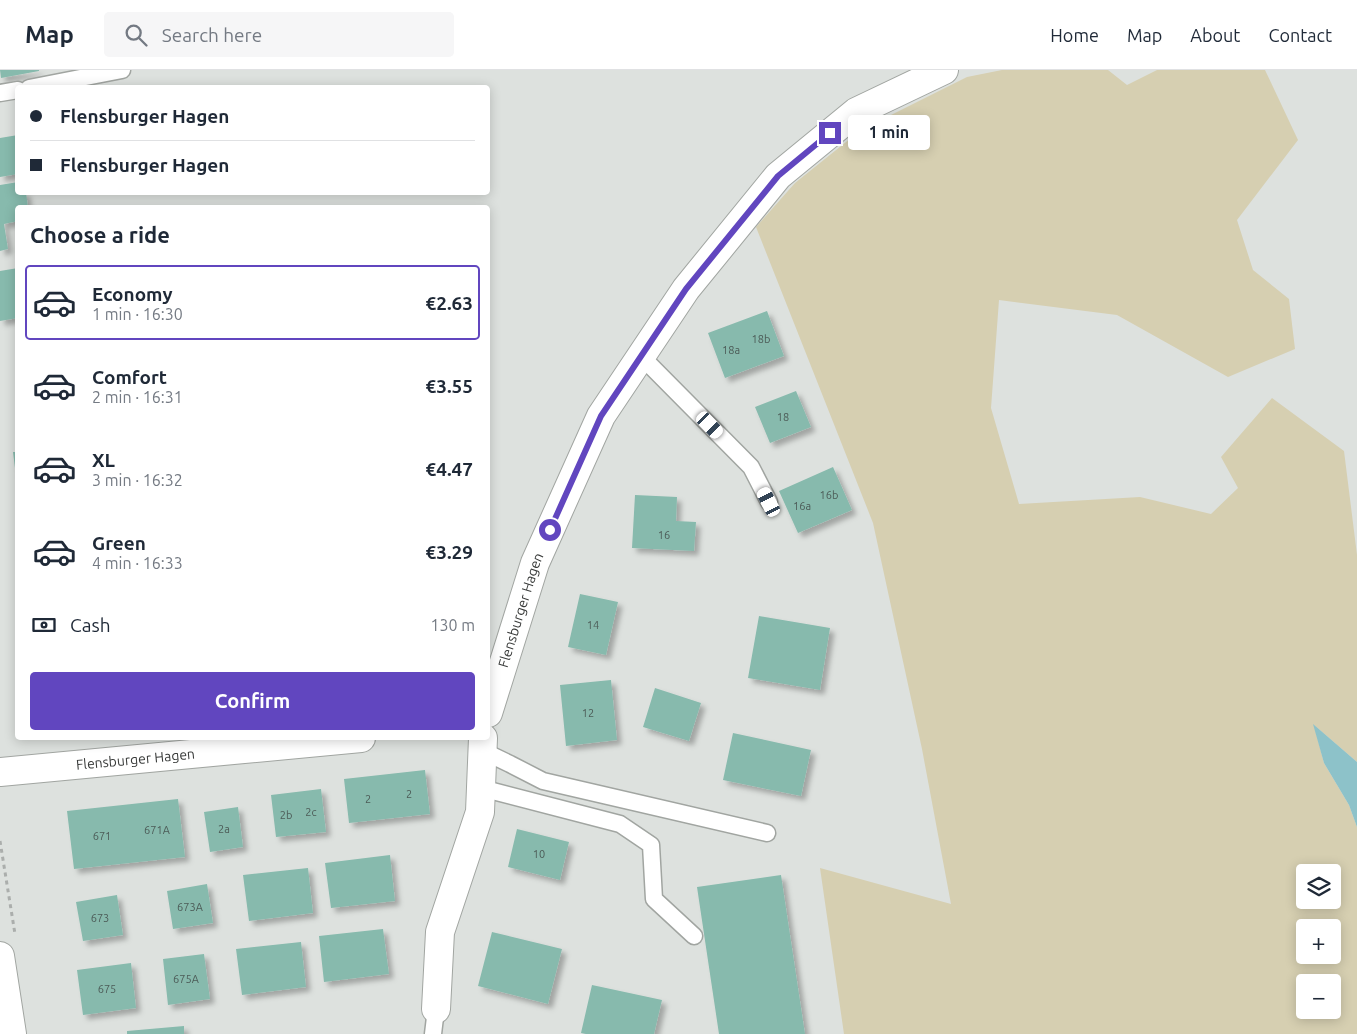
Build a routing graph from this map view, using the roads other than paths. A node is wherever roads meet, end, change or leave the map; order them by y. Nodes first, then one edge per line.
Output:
1 (122, 70) edge
2 (944, 70) edge
3 (44, 85) edge
4 (15, 90) edge
5 (0, 93) edge
6 (641, 356) junction
7 (769, 502) dead end
8 (490, 707) edge
9 (339, 740) edge
10 (483, 744) edge
11 (0, 772) edge
12 (481, 788) junction
13 (767, 833) dead end
14 (694, 936) dead end
15 (0, 956) edge
16 (3, 994) edge
17 (434, 1021) edge
18 (12, 1034) edge

1 - 3 lane
2 - 6 street, Flensburger Hagen
4 - 5 lane
6 - 7 lane
6 - 8 street, Flensburger Hagen
9 - 11 street, Flensburger Hagen
10 - 12 street
10 - 13 lane
12 - 14 lane
12 - 17 street
15 - 16 street
16 - 18 street

